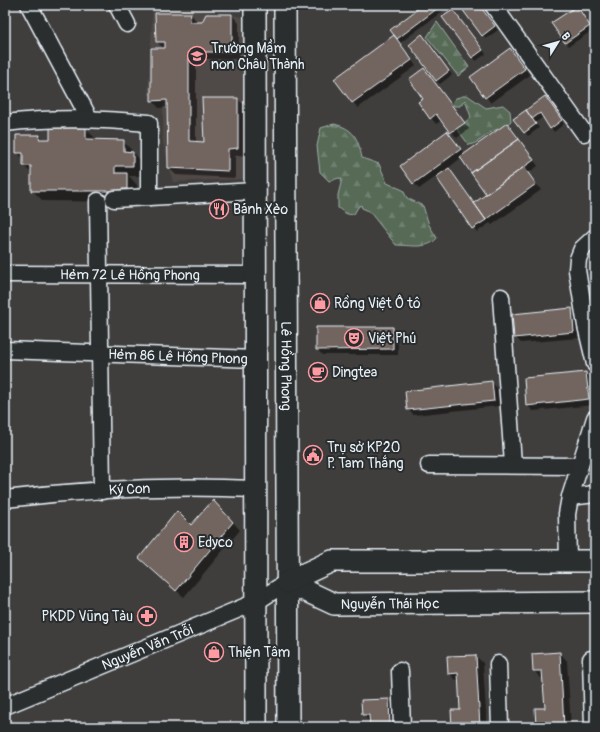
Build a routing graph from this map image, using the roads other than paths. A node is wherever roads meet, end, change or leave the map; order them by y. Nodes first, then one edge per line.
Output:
1 (29, 5) edge
2 (117, 5) edge
3 (128, 5) edge
4 (255, 5) edge
5 (285, 5) edge
6 (493, 5) edge
7 (89, 118) junction
8 (5, 123) edge
9 (584, 133) dead end
10 (149, 197) junction
11 (114, 199) dead end
12 (255, 199) junction
13 (98, 202) dead end
14 (285, 205) junction
15 (595, 237) edge
16 (5, 274) edge
17 (99, 274) junction
18 (255, 275) junction
19 (501, 297) dead end
20 (5, 350) edge
21 (100, 352) junction
22 (255, 359) junction
23 (594, 359) edge
24 (595, 418) edge
25 (513, 464) junction
26 (429, 465) dead end
27 (578, 466) junction
28 (255, 489) junction
29 (102, 491) junction
30 (595, 494) edge
31 (570, 497) junction
32 (5, 499) edge
33 (255, 534) junction
34 (286, 535) junction
35 (595, 561) edge
36 (568, 562) junction
37 (287, 582) junction
38 (256, 602) junction
39 (595, 602) edge
40 (591, 659) dead end
41 (498, 664) dead end
42 (400, 671) dead end
43 (5, 706) edge
44 (256, 727) edge
45 (288, 727) edge
46 (402, 727) edge
47 (500, 727) edge
48 (593, 727) edge

1 - 7 street
2 - 3 street
4 - 12 main road
5 - 14 main road, Lê Hồng Phong
6 - 9 street
7 - 8 street
7 - 10 street
10 - 11 street
10 - 12 street
12 - 14 main road
12 - 18 main road
13 - 17 street
14 - 34 main road, Lê Hồng Phong
15 - 23 street
16 - 17 street, Hẻm 72 Lê Hồng Phong
17 - 18 street, Hẻm 72 Lê Hồng Phong
17 - 21 street
18 - 22 main road
19 - 25 street
20 - 21 street, Hẻm 86 Lê Hồng Phong
21 - 22 street, Hẻm 86 Lê Hồng Phong
21 - 29 street
22 - 28 main road
24 - 27 street
25 - 26 street
25 - 27 street
27 - 31 street
28 - 29 street, Ký Con
28 - 33 main road
29 - 32 street, Ký Con
30 - 31 street
31 - 36 street
33 - 34 main road
33 - 38 main road
34 - 37 main road, Lê Hồng Phong
35 - 36 main road
36 - 37 main road
37 - 38 street, Nguyễn Văn Trỗi
37 - 39 main road, Nguyễn Thái Học
37 - 45 main road, Lê Hồng Phong
38 - 43 street, Nguyễn Văn Trỗi
38 - 44 main road
40 - 48 street
41 - 47 street
42 - 46 street

